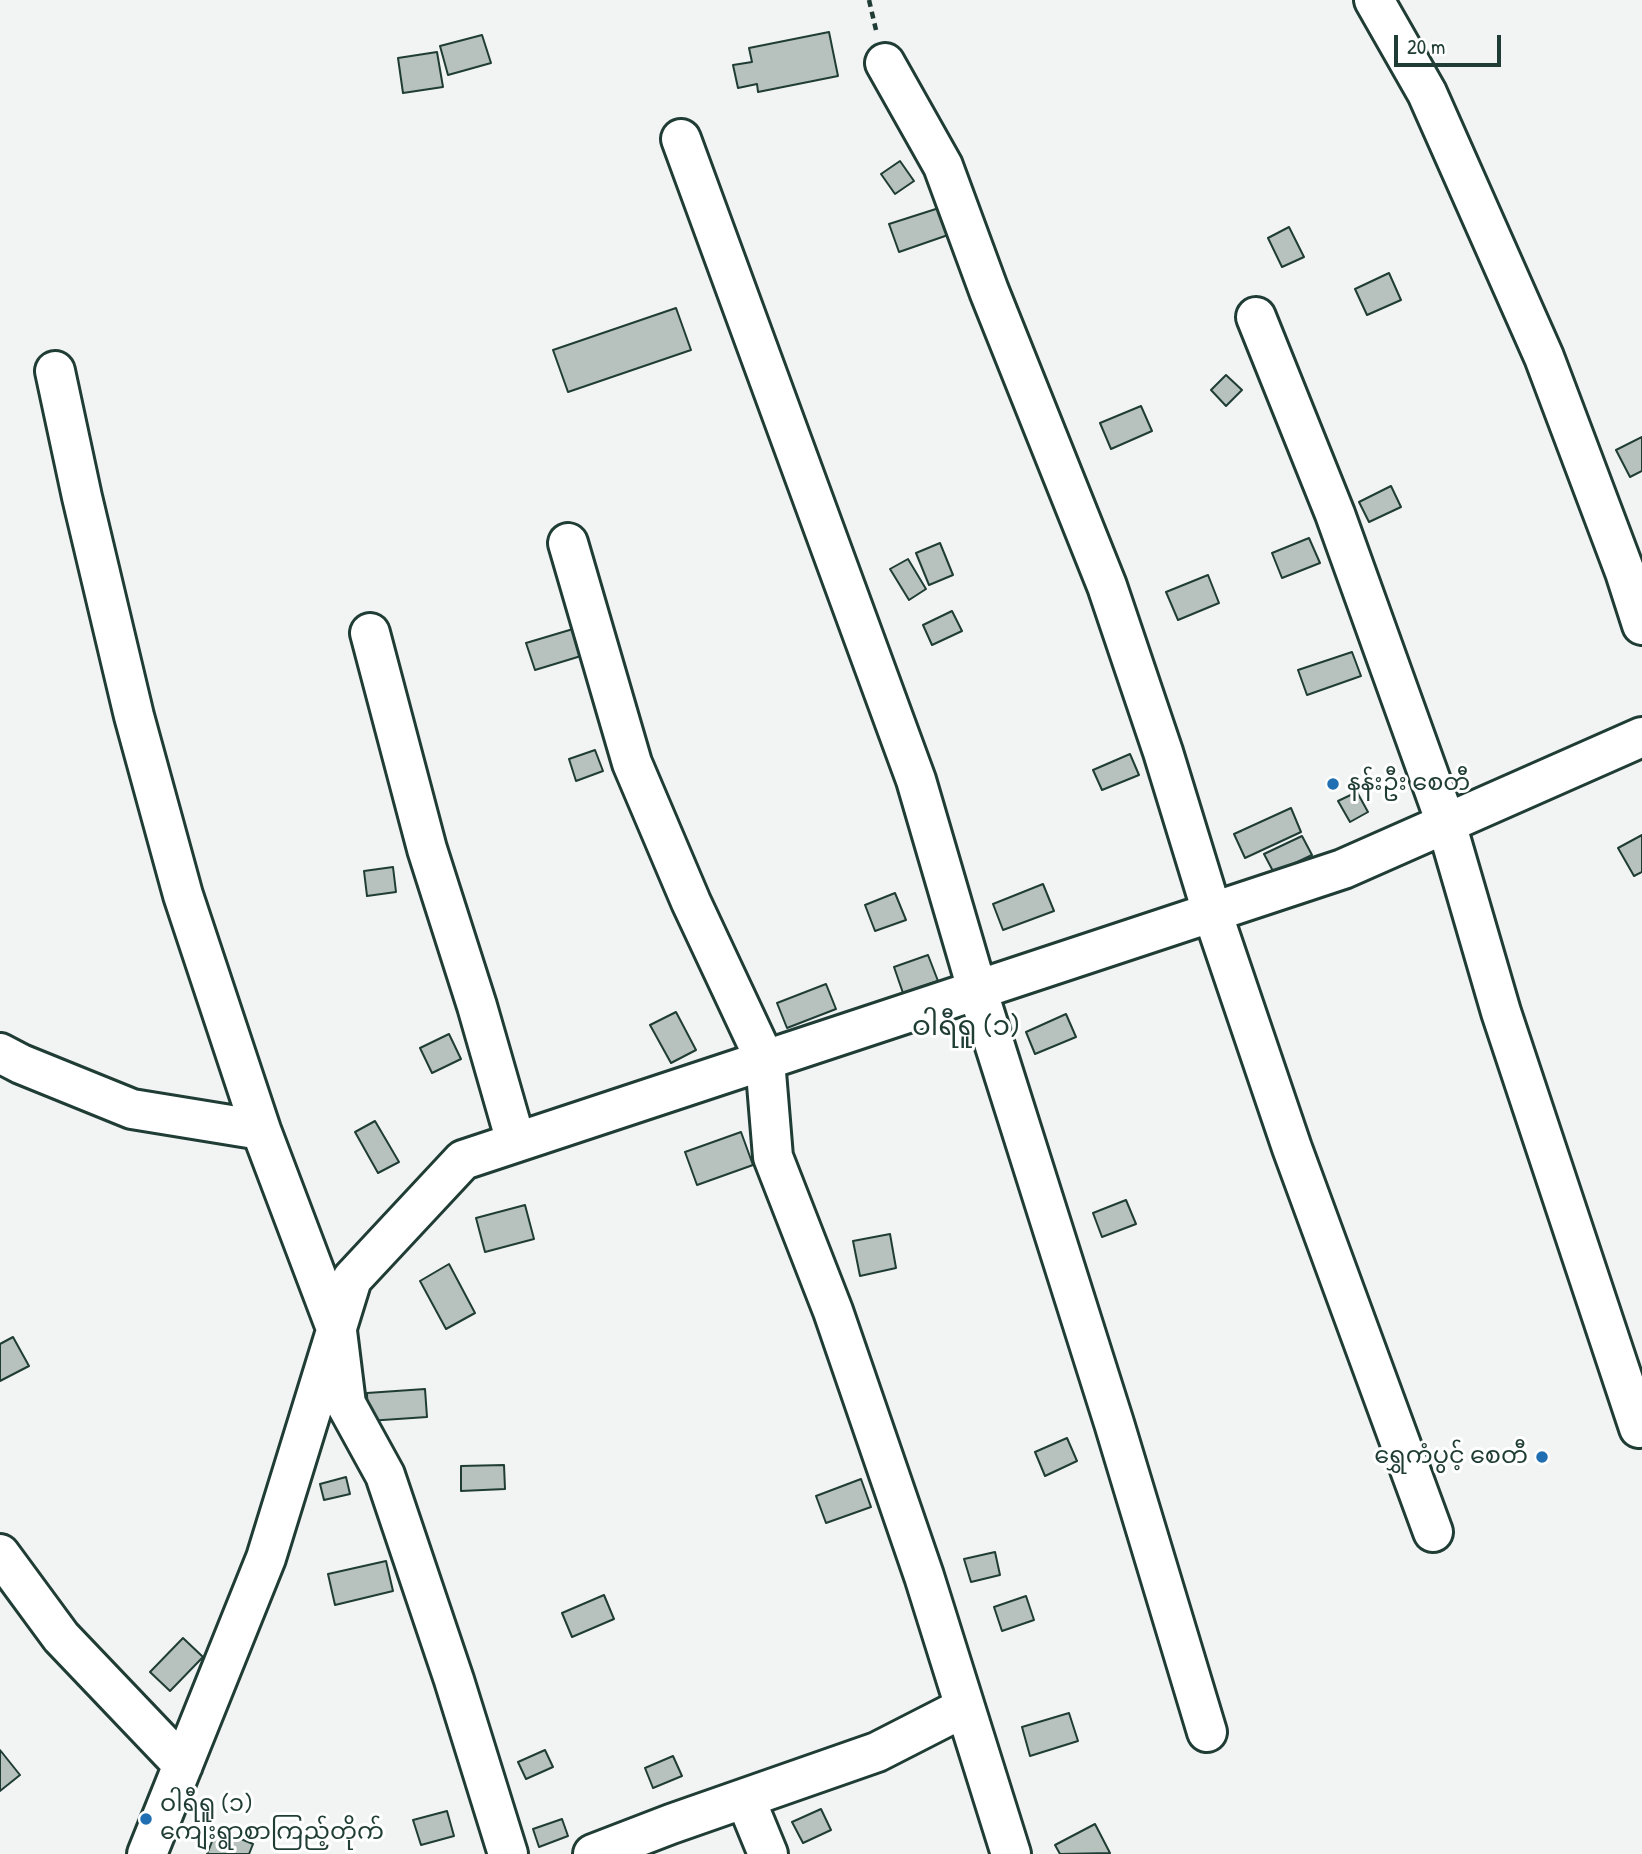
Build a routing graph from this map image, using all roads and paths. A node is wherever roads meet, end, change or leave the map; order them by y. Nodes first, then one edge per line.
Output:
1 (1374, 0) edge
2 (885, 63) dead end
3 (681, 139) dead end
4 (1256, 317) dead end
5 (55, 371) dead end
6 (568, 543) dead end
7 (1642, 625) edge
8 (370, 633) dead end
9 (1641, 739) edge
10 (1446, 823) junction
11 (1212, 912) junction
12 (977, 989) junction
13 (0, 1053) edge
14 (765, 1059) junction
15 (261, 1130) junction
16 (516, 1142) junction
17 (337, 1331) junction
18 (1639, 1428) dead end
19 (1433, 1532) dead end
20 (0, 1553) edge
21 (965, 1707) junction
22 (1207, 1732) dead end
23 (183, 1765) junction
24 (745, 1798) junction
25 (147, 1854) edge
26 (508, 1854) edge
27 (593, 1854) edge
28 (768, 1854) edge
29 (1011, 1854) edge

1 - 7 street
2 - 11 street
3 - 12 street
4 - 10 street
5 - 15 street
6 - 14 street
8 - 16 street
9 - 10 street
10 - 11 street
10 - 18 street
11 - 12 street
11 - 19 street
12 - 14 street
12 - 22 street
13 - 15 street
14 - 16 street
14 - 21 street
15 - 17 street
16 - 17 street
17 - 23 street
17 - 26 street
20 - 23 street
21 - 24 street
21 - 29 street
23 - 25 street
24 - 27 street
24 - 28 street

